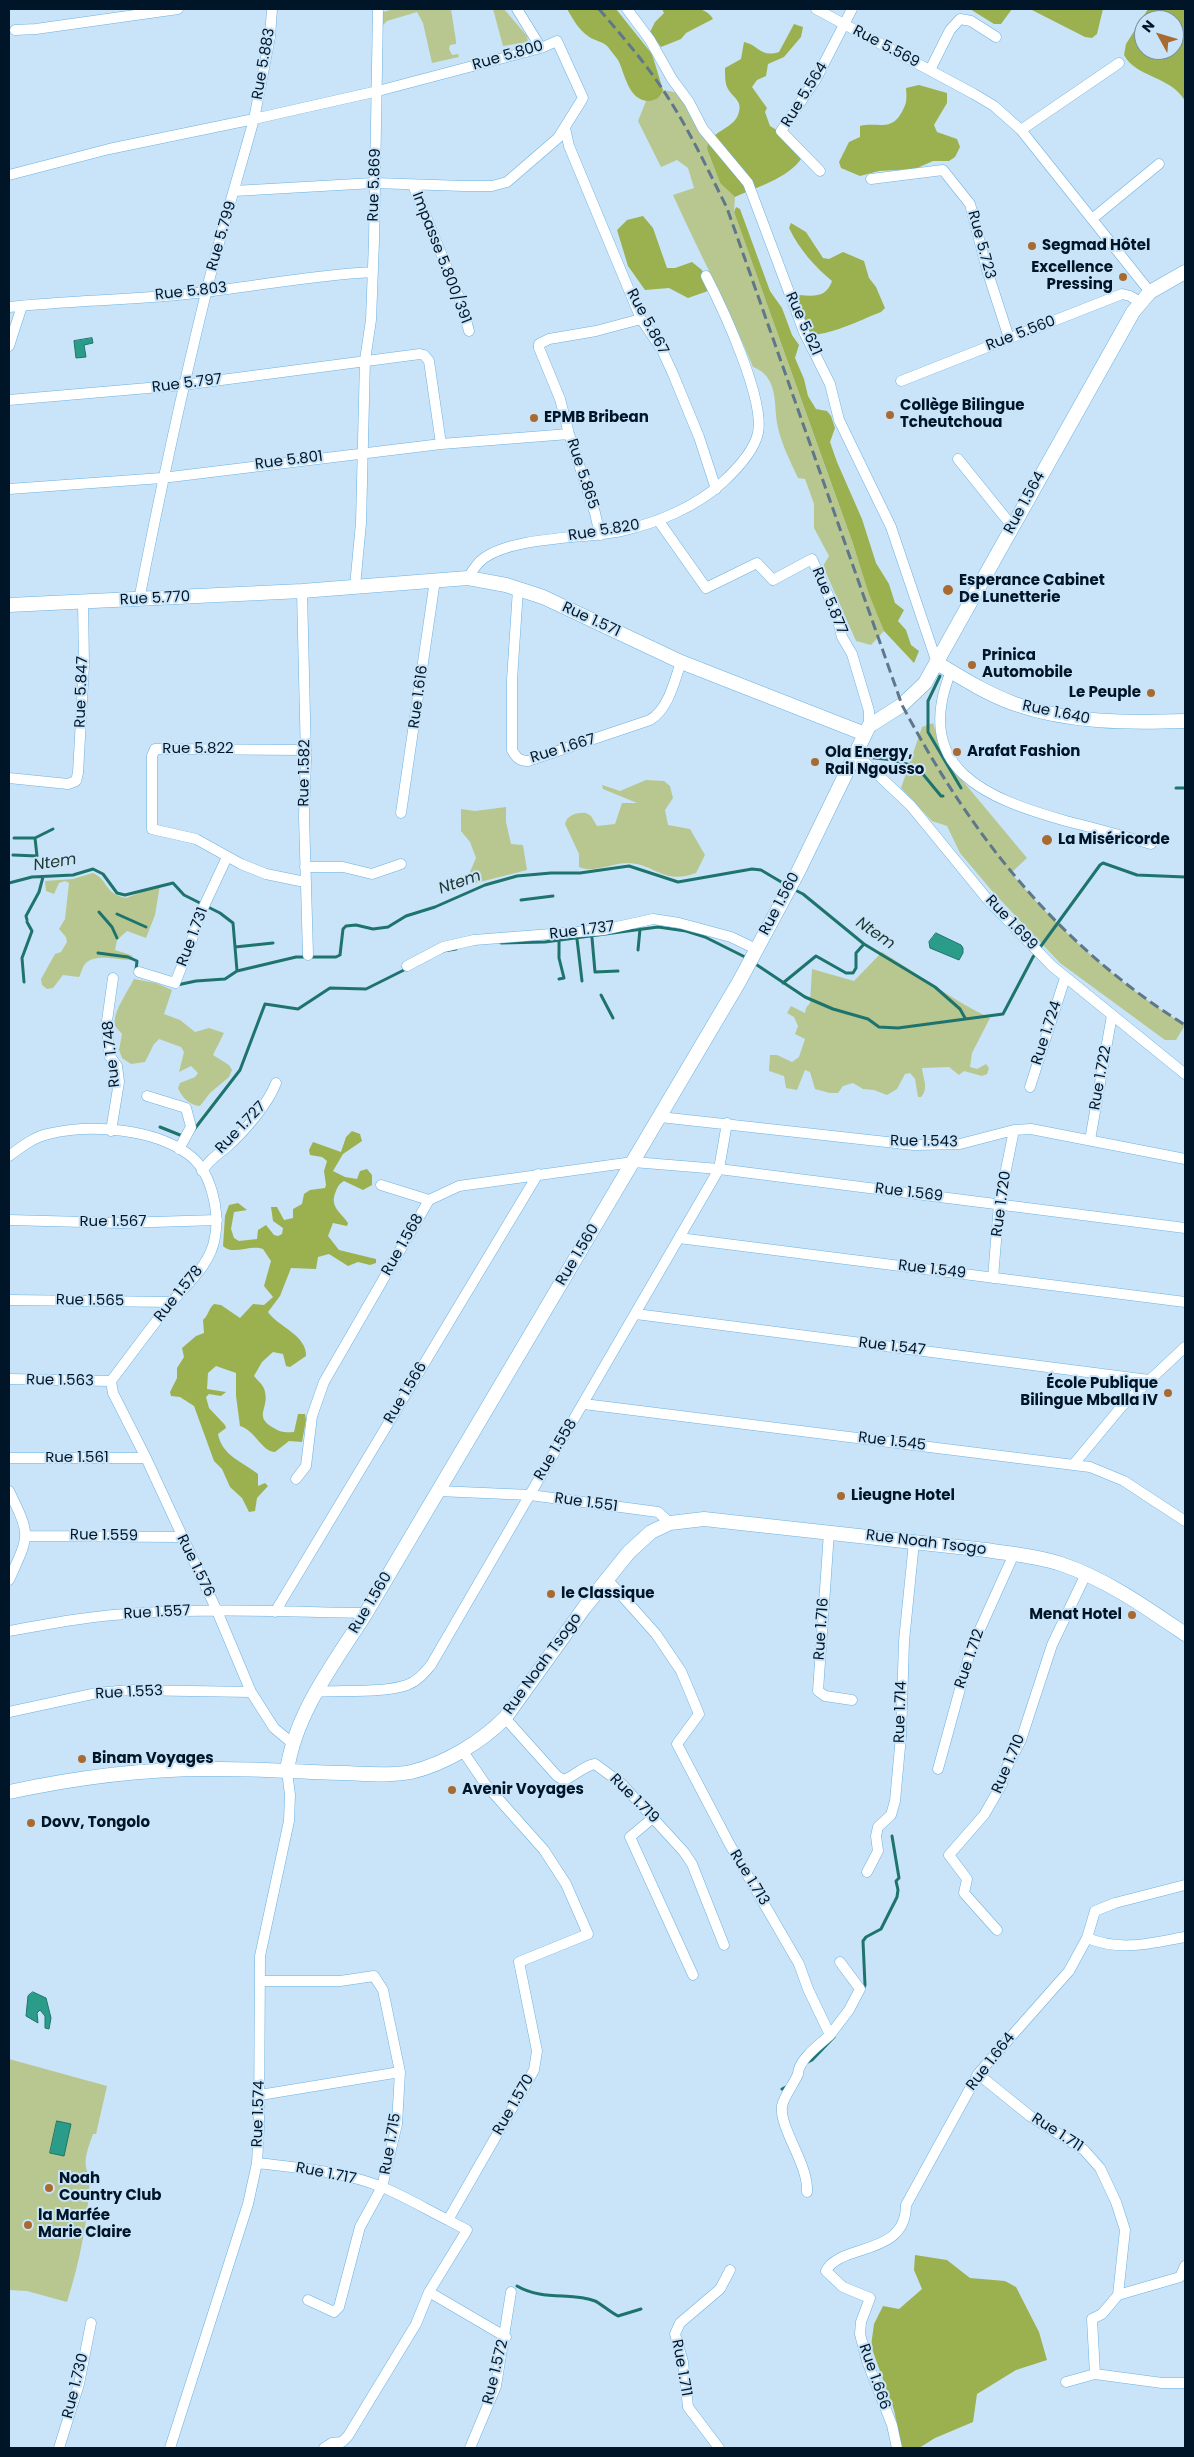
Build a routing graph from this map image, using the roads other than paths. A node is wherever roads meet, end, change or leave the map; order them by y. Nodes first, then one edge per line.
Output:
1 (178, 9) edge
2 (272, 9) edge
3 (378, 9) edge
4 (517, 9) edge
5 (627, 9) edge
6 (816, 9) edge
7 (852, 9) edge
8 (844, 24) junction
9 (15, 30) dead end
10 (996, 37) dead end
11 (541, 48) junction
12 (1119, 63) dead end
13 (930, 70) junction
14 (378, 91) junction
15 (254, 118) junction
16 (565, 128) junction
17 (1021, 130) junction
18 (1159, 164) dead end
19 (820, 171) dead end
20 (9, 175) edge
21 (871, 179) dead end
22 (374, 183) junction
23 (413, 184) junction
24 (234, 191) junction
25 (1092, 219) junction
26 (372, 272) junction
27 (1185, 272) edge
28 (706, 276) dead end
29 (206, 292) junction
30 (1150, 292) junction
31 (1140, 302) junction
32 (22, 306) junction
33 (9, 307) edge
34 (642, 319) junction
35 (470, 331) dead end
36 (1009, 338) junction
37 (9, 346) edge
38 (365, 360) junction
39 (901, 381) dead end
40 (184, 385) junction
41 (9, 400) edge
42 (569, 434) junction
43 (441, 444) junction
44 (361, 453) junction
45 (958, 460) dead end
46 (162, 478) junction
47 (9, 489) edge
48 (716, 489) junction
49 (658, 520) junction
50 (1012, 526) junction
51 (600, 535) junction
52 (468, 578) junction
53 (436, 580) junction
54 (355, 586) junction
55 (518, 589) junction
56 (302, 591) junction
57 (139, 600) junction
58 (83, 602) junction
59 (9, 605) edge
60 (681, 662) junction
61 (937, 663) junction
62 (950, 671) junction
63 (1185, 721) edge
64 (867, 730) junction
65 (306, 750) junction
66 (855, 753) junction
67 (9, 778) edge
68 (401, 813) dead end
69 (1151, 844) dead end
70 (227, 857) junction
71 (401, 864) dead end
72 (305, 868) junction
73 (305, 882) junction
74 (756, 950) junction
75 (308, 955) dead end
76 (407, 966) dead end
77 (139, 972) dead end
78 (113, 978) dead end
79 (1065, 978) junction
80 (1112, 1015) junction
81 (1185, 1074) edge
82 (276, 1083) dead end
83 (1030, 1087) dead end
84 (147, 1096) dead end
85 (660, 1117) junction
86 (728, 1123) junction
87 (1014, 1130) junction
88 (111, 1131) junction
89 (1090, 1140) junction
90 (179, 1149) junction
91 (9, 1156) edge
92 (1185, 1159) edge
93 (633, 1162) junction
94 (719, 1169) junction
95 (202, 1171) junction
96 (538, 1174) junction
97 (381, 1185) dead end
98 (429, 1200) junction
99 (999, 1204) junction
100 (9, 1220) edge
101 (216, 1220) junction
102 (1185, 1228) edge
103 (679, 1238) junction
104 (993, 1278) junction
105 (9, 1300) edge
106 (172, 1302) junction
107 (1185, 1302) edge
108 (636, 1314) junction
109 (1185, 1348) edge
110 (9, 1379) edge
111 (1148, 1380) junction
112 (111, 1381) junction
113 (584, 1404) junction
114 (9, 1458) edge
115 (146, 1458) junction
116 (1073, 1465) junction
117 (296, 1478) dead end
118 (9, 1491) edge
119 (438, 1491) junction
120 (530, 1495) junction
121 (1185, 1521) edge
122 (670, 1523) junction
123 (829, 1532) junction
124 (27, 1536) junction
125 (181, 1537) junction
126 (914, 1542) junction
127 (1014, 1554) junction
128 (1086, 1574) junction
129 (606, 1578) junction
130 (9, 1580) edge
131 (217, 1611) junction
132 (275, 1612) junction
133 (366, 1613) junction
134 (9, 1631) edge
135 (1185, 1634) edge
136 (251, 1692) junction
137 (317, 1692) junction
138 (852, 1700) dead end
139 (9, 1712) edge
140 (505, 1718) junction
141 (292, 1743) junction
142 (462, 1750) junction
143 (938, 1769) dead end
144 (287, 1771) junction
145 (9, 1792) edge
146 (654, 1817) junction
147 (867, 1872) dead end
148 (1185, 1885) edge
149 (997, 1930) dead end
150 (1185, 1937) edge
151 (1087, 1938) junction
152 (724, 1945) dead end
153 (840, 1962) dead end
154 (692, 1975) dead end
155 (260, 1981) junction
156 (830, 2035) junction
157 (400, 2072) junction
158 (978, 2074) junction
159 (260, 2095) junction
160 (257, 2163) junction
161 (382, 2187) junction
162 (807, 2192) dead end
163 (448, 2220) junction
164 (1185, 2266) edge
165 (730, 2270) dead end
166 (826, 2271) joint
167 (429, 2292) junction
168 (511, 2292) dead end
169 (1118, 2295) junction
170 (308, 2300) dead end
171 (91, 2323) dead end
172 (506, 2337) junction
173 (1095, 2374) junction
174 (1066, 2382) dead end
175 (1185, 2383) edge
176 (58, 2448) edge
177 (170, 2448) edge
178 (324, 2448) edge
179 (470, 2448) edge
180 (719, 2448) edge
181 (897, 2448) edge

1 - 9 street
2 - 15 street, Rue 5.883
3 - 14 street, Rue 5.869
4 - 11 street
5 - 61 street, Rue 5.621
6 - 8 street, Rue 5.569
7 - 8 street, Rue 5.564
8 - 13 street, Rue 5.569
8 - 19 street, Rue 5.564
10 - 13 street, Rue 5.569
11 - 14 street, Rue 5.800
11 - 16 street, Rue 5.800
12 - 17 street
13 - 17 street, Rue 5.569
14 - 15 street, Rue 5.800
14 - 22 street, Rue 5.869
15 - 20 street
15 - 24 street, Rue 5.799
16 - 23 street, Rue 5.800
16 - 34 street, Rue 5.867
17 - 25 street, Rue 5.569
18 - 25 street
21 - 36 street, Rue 5.723
22 - 23 street, Rue 5.800
22 - 24 street, Rue 5.800
22 - 26 street, Rue 5.869
23 - 35 street, Impasse 5.800/391
24 - 29 street, Rue 5.799
25 - 30 street, Rue 5.569
26 - 29 street, Rue 5.803
26 - 38 street, Rue 5.869
27 - 30 main road, Rue 1.564
28 - 48 street, Rue 5.820
29 - 32 street, Rue 5.803
29 - 40 street, Rue 5.799
30 - 31 main road, Rue 1.564
31 - 36 street, Rue 5.560
31 - 50 main road, Rue 1.564
32 - 33 street, Rue 5.803
32 - 37 street
34 - 42 street, Rue 5.865
34 - 48 street, Rue 5.867
36 - 39 street, Rue 5.560
38 - 40 street, Rue 5.797
38 - 43 street, Rue 5.797
38 - 44 street
40 - 41 street, Rue 5.797
40 - 46 street, Rue 5.799
42 - 43 street, Rue 5.801
42 - 51 street, Rue 5.865
43 - 44 street, Rue 5.801
44 - 46 street, Rue 5.801
44 - 54 street
45 - 50 street
46 - 47 street, Rue 5.801
46 - 57 street, Rue 5.799
48 - 49 street, Rue 5.820
49 - 51 street, Rue 5.820
49 - 64 street, Rue 5.877
50 - 61 main road, Rue 1.564
51 - 52 street, Rue 5.820
52 - 53 main road, Rue 1.571
52 - 55 main road, Rue 1.571
53 - 54 main road, Rue 1.571
53 - 68 street, Rue 1.616
54 - 56 main road, Rue 1.571
55 - 60 main road, Rue 1.571
55 - 60 street, Rue 1.667
56 - 57 main road, Rue 5.770
56 - 65 street, Rue 1.582
57 - 58 main road, Rue 5.770
58 - 59 main road, Rue 5.770
58 - 67 street, Rue 5.847
60 - 64 main road, Rue 1.571
61 - 62 main road, Rue 1.640
61 - 64 main road, Rue 1.564
62 - 63 main road, Rue 1.640
62 - 69 street
64 - 66 main road, Rue 1.560
65 - 70 street, Rue 5.822
65 - 72 street, Rue 1.582
66 - 74 main road, Rue 1.560
66 - 79 street, Rue 1.699
70 - 73 street, Rue 5.822
70 - 77 street, Rue 1.731
71 - 72 street
72 - 73 street, Rue 1.582
73 - 75 street, Rue 1.582
74 - 76 street, Rue 1.737
74 - 85 main road, Rue 1.560
78 - 88 street, Rue 1.748
79 - 80 street, Rue 1.699
79 - 83 street, Rue 1.724
80 - 81 street, Rue 1.699
80 - 89 street, Rue 1.722
82 - 95 street, Rue 1.727
84 - 90 street
85 - 86 street, Rue 1.543
85 - 93 main road, Rue 1.560
86 - 87 street, Rue 1.543
86 - 94 street, Rue 1.558
87 - 89 street, Rue 1.543
87 - 99 street, Rue 1.720
88 - 90 street, Rue 1.578
88 - 91 street, Rue 1.578
89 - 92 street, Rue 1.543
90 - 95 street, Rue 1.578
93 - 94 street, Rue 1.569
93 - 96 street, Rue 1.568
93 - 119 main road, Rue 1.560
94 - 99 street, Rue 1.569
94 - 103 street, Rue 1.558
95 - 101 street, Rue 1.578
96 - 98 street, Rue 1.568
96 - 132 street, Rue 1.566
97 - 98 street
98 - 117 street, Rue 1.568
99 - 102 street, Rue 1.569
99 - 104 street, Rue 1.720
100 - 101 street, Rue 1.567
101 - 106 street, Rue 1.578
103 - 104 street, Rue 1.549
103 - 108 street, Rue 1.558
104 - 107 street, Rue 1.549
105 - 106 street, Rue 1.565
106 - 112 street, Rue 1.578
108 - 111 street, Rue 1.547
108 - 113 street, Rue 1.558
109 - 111 street
110 - 112 street, Rue 1.563
111 - 116 street
112 - 115 street, Rue 1.576
113 - 116 street, Rue 1.545
113 - 120 street, Rue 1.558
114 - 115 street, Rue 1.561
115 - 125 street, Rue 1.576
116 - 121 street, Rue 1.545
118 - 124 street
119 - 120 street, Rue 1.551
119 - 133 main road, Rue 1.560
120 - 122 street, Rue 1.551
120 - 137 street, Rue 1.558
122 - 123 main road, Rue Noah Tsogo
122 - 129 main road, Rue Noah Tsogo
123 - 126 main road, Rue Noah Tsogo
123 - 138 street, Rue 1.716
124 - 125 street, Rue 1.559
124 - 130 street
125 - 131 street, Rue 1.576
126 - 127 main road, Rue Noah Tsogo
126 - 147 street, Rue 1.714
127 - 128 main road, Rue Noah Tsogo
127 - 143 street, Rue 1.712
128 - 135 main road, Rue Noah Tsogo
128 - 149 street, Rue 1.710
129 - 140 main road, Rue Noah Tsogo
129 - 156 street, Rue 1.713
131 - 132 street, Rue 1.557
131 - 134 street, Rue 1.557
131 - 136 street, Rue 1.576
132 - 133 street, Rue 1.557
133 - 137 main road, Rue 1.560
136 - 139 street, Rue 1.553
136 - 141 street, Rue 1.576
137 - 141 main road, Rue 1.560
140 - 142 main road, Rue Noah Tsogo
140 - 146 street, Rue 1.719
141 - 144 main road, Rue 1.560
142 - 144 main road, Rue Noah Tsogo
142 - 163 street, Rue 1.570
144 - 145 main road, Rue Noah Tsogo
144 - 155 street, Rue 1.574
146 - 152 street, Rue 1.719
146 - 154 street
148 - 151 street, Rue 1.664
150 - 151 street
151 - 158 street, Rue 1.664
153 - 156 street
155 - 157 street, Rue 1.715
155 - 159 street, Rue 1.574
156 - 162 street
157 - 159 street
157 - 161 street, Rue 1.715
158 - 166 street, Rue 1.664
158 - 169 street, Rue 1.711
159 - 160 street, Rue 1.574
160 - 161 street, Rue 1.717
160 - 177 street, Rue 1.574
161 - 163 street, Rue 1.717
161 - 170 street, Rue 1.715
163 - 167 street
164 - 169 street
165 - 180 street, Rue 1.711
166 - 181 street, Rue 1.666
167 - 172 street
167 - 178 street
168 - 172 street, Rue 1.572
169 - 173 street
171 - 176 street, Rue 1.730
172 - 179 street, Rue 1.572
173 - 174 street
173 - 175 street

